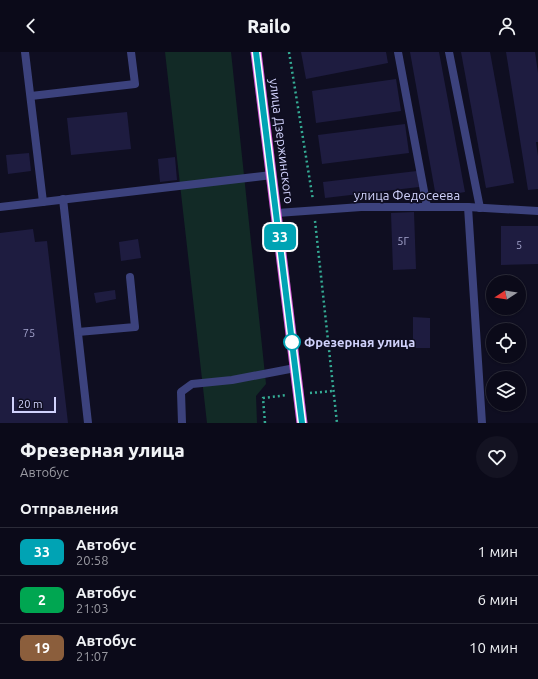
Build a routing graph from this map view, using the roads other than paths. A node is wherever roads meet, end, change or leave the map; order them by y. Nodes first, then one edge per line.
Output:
1 (25, 52) edge
2 (131, 52) edge
3 (256, 52) edge
4 (398, 52) edge
5 (449, 52) edge
6 (31, 96) junction
7 (272, 175) junction
8 (63, 199) junction
9 (43, 202) junction
10 (0, 207) edge
11 (427, 207) junction
12 (468, 207) junction
13 (480, 208) junction
14 (538, 211) edge
15 (277, 213) junction
16 (130, 277) dead end
17 (78, 332) junction
18 (295, 368) junction
19 (298, 400) junction
20 (88, 423) edge
21 (182, 423) edge
22 (298, 423) edge
23 (302, 423) edge
24 (482, 423) edge

1 - 6 street
2 - 6 street
3 - 7 highway, улица Дзержинского
4 - 11 street
5 - 13 street
6 - 9 street
7 - 8 street
7 - 15 highway, улица Дзержинского
8 - 9 street
8 - 17 street
9 - 10 street
11 - 12 street, улица Федосеева
11 - 15 street, улица Федосеева
12 - 13 street, улица Федосеева
12 - 24 street
13 - 14 street, улица Федосеева
15 - 18 highway, улица Дзержинского
16 - 17 street
17 - 20 street
18 - 19 highway, улица Дзержинского
18 - 21 street
19 - 22 highway, улица Дзержинского
19 - 23 highway, улица Дзержинского

